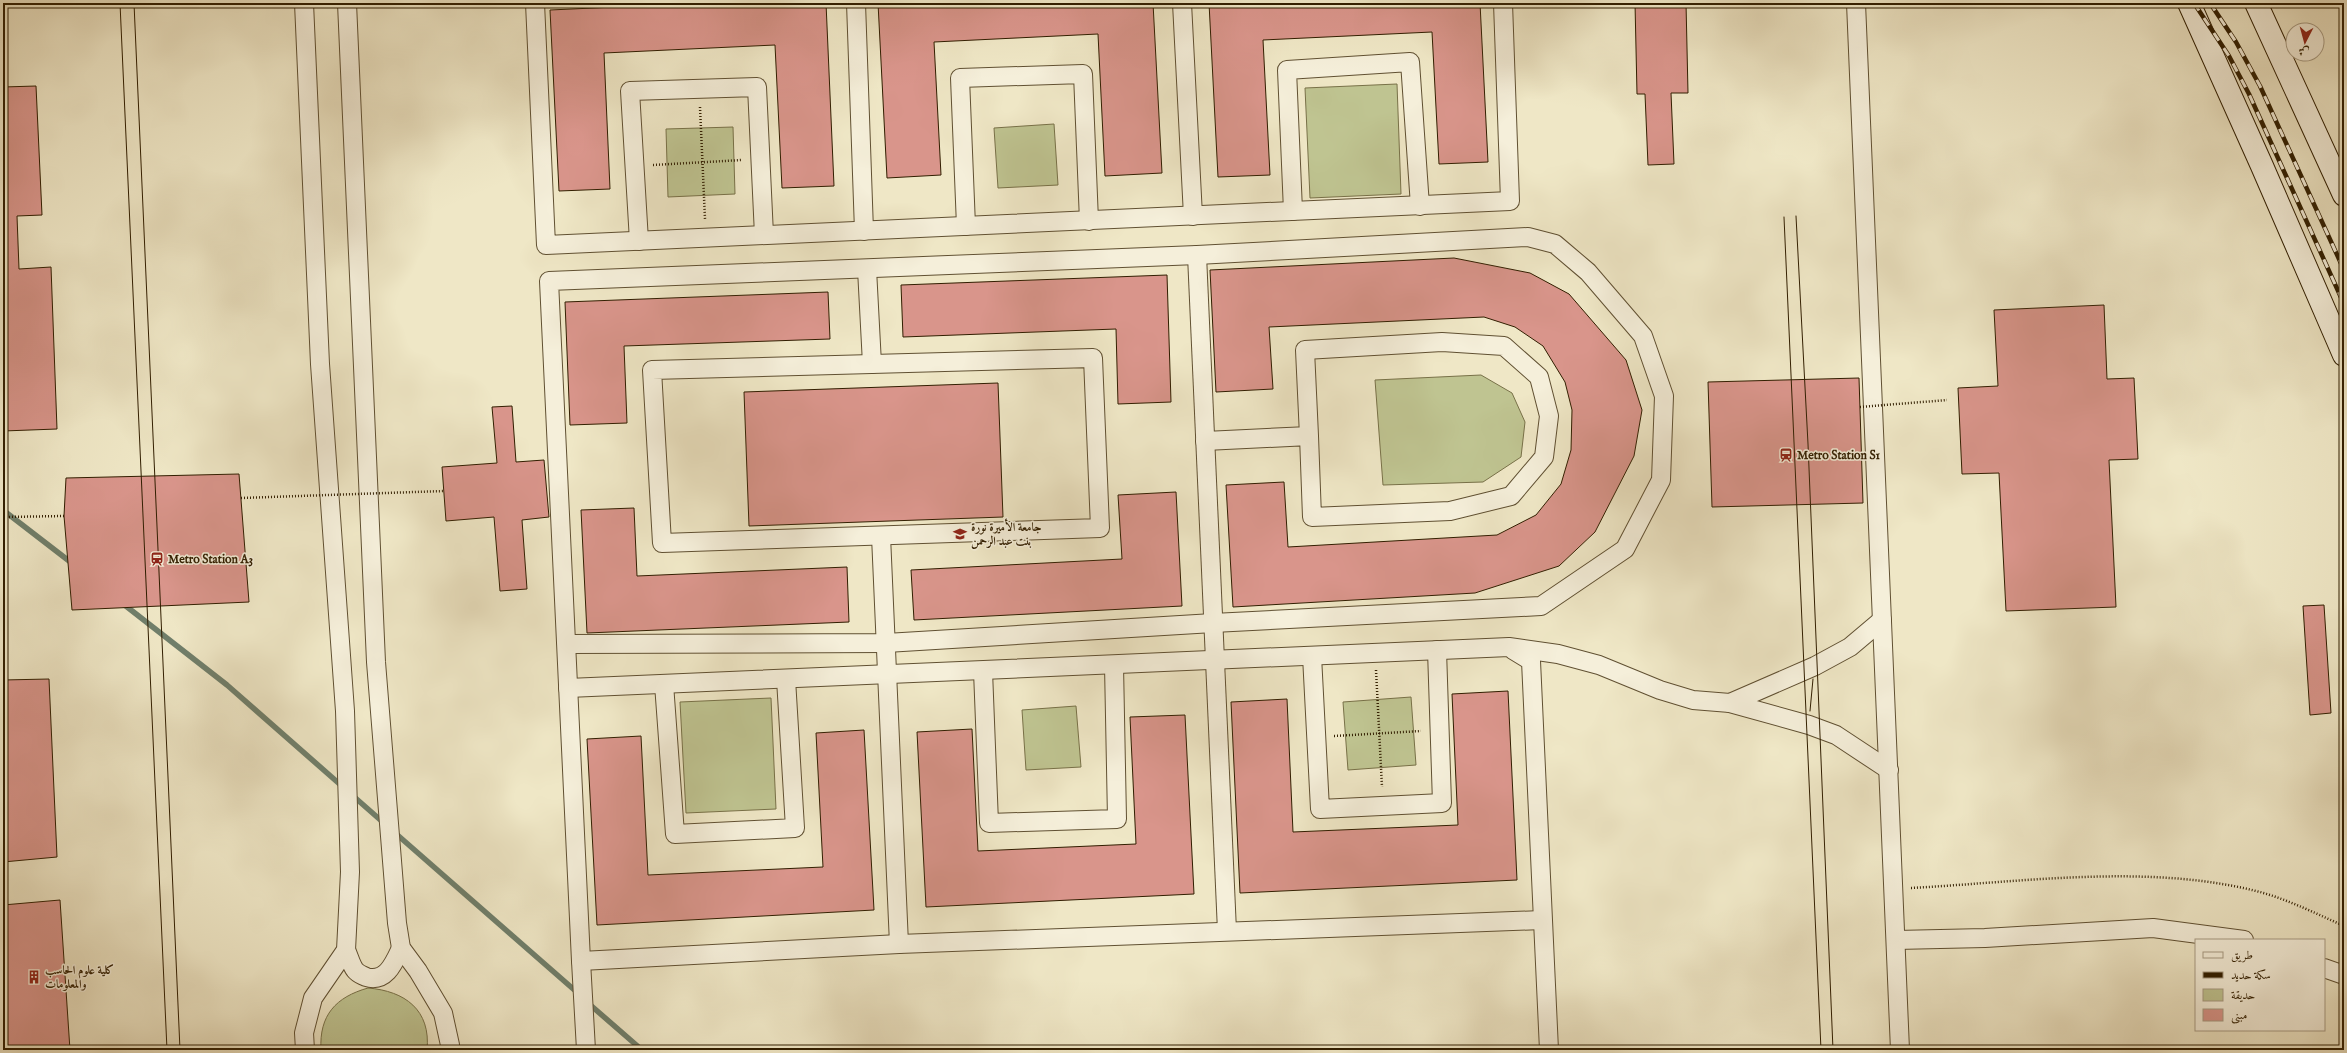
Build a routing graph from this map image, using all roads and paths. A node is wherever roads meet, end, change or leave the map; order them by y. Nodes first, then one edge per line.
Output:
1 (304, 3) edge
2 (347, 3) edge
3 (535, 3) edge
4 (856, 3) edge
5 (1182, 3) edge
6 (1503, 3) edge
7 (1856, 3) edge
8 (2256, 3) edge
9 (2190, 8) edge
10 (699, 89) junction
11 (760, 160) junction
12 (702, 162) junction
13 (634, 166) junction
14 (2344, 196) edge
15 (1420, 206) junction
16 (1293, 212) junction
17 (1193, 216) junction
18 (1089, 221) junction
19 (966, 226) junction
20 (864, 231) junction
21 (764, 235) junction
22 (706, 238) junction
23 (639, 241) junction
24 (1197, 255) junction
25 (867, 269) junction
26 (2344, 355) edge
27 (872, 364) junction
28 (1947, 400) dead end
29 (1860, 407) dead end
30 (1309, 436) junction
31 (1205, 441) junction
32 (444, 491) dead end
33 (241, 498) dead end
34 (64, 516) dead end
35 (3, 517) edge
36 (881, 536) junction
37 (1882, 620) junction
38 (1213, 622) junction
39 (566, 644) junction
40 (886, 644) junction
41 (1509, 647) junction
42 (1436, 650) junction
43 (1376, 653) junction
44 (1312, 656) junction
45 (1215, 661) junction
46 (1114, 665) junction
47 (984, 671) junction
48 (888, 675) junction
49 (786, 679) junction
50 (664, 684) junction
51 (568, 688) junction
52 (1730, 703) junction
53 (1440, 730) junction
54 (1380, 734) junction
55 (1316, 737) junction
56 (1888, 770) junction
57 (1383, 806) junction
58 (1894, 888) junction
59 (1542, 920) junction
60 (2344, 926) edge
61 (1227, 930) junction
62 (2236, 939) edge
63 (1896, 940) junction
64 (899, 944) junction
65 (400, 948) junction
66 (346, 950) junction
67 (581, 961) junction
68 (2325, 968) edge
69 (2344, 975) edge
70 (305, 1050) edge
71 (449, 1050) edge
72 (586, 1050) edge
73 (1549, 1050) edge
74 (1900, 1050) edge

1 - 66 street
2 - 65 street
3 - 23 street
4 - 20 street
5 - 17 street
6 - 15 street
7 - 37 street
8 - 14 main road
9 - 26 main road
10 - 11 street
10 - 12 path
10 - 13 street
11 - 12 path
11 - 21 street
12 - 13 path
12 - 22 path
13 - 23 street
15 - 16 street
15 - 16 street
16 - 17 street
17 - 18 street
18 - 19 street
18 - 19 street
19 - 20 street
20 - 21 street
21 - 22 street
22 - 23 street
24 - 25 street
24 - 31 street
24 - 38 street
25 - 27 street
25 - 39 street
27 - 36 street
27 - 36 street
28 - 29 path, bridge
30 - 30 street
30 - 31 street
31 - 38 street
32 - 33 path, bridge
34 - 35 path
36 - 40 street
37 - 52 street
37 - 56 street
38 - 40 street
38 - 45 street
39 - 40 street
39 - 51 street
40 - 48 street
41 - 42 street
41 - 52 street
41 - 59 street
42 - 43 street
42 - 53 street
43 - 44 street
43 - 54 path
44 - 45 street
44 - 55 street
45 - 46 street
45 - 61 street
46 - 47 street
46 - 47 street
47 - 48 street
48 - 49 street
48 - 64 street
49 - 50 street
49 - 50 street
50 - 51 street
51 - 67 street
52 - 56 street
53 - 54 path
53 - 57 street
54 - 55 path
54 - 57 path
55 - 57 street
56 - 58 street
58 - 60 path
58 - 63 street
59 - 61 street
59 - 73 street
61 - 64 street
62 - 63 street
63 - 74 street
64 - 67 street
65 - 66 street
65 - 71 street
66 - 70 street
67 - 72 street
68 - 69 street

